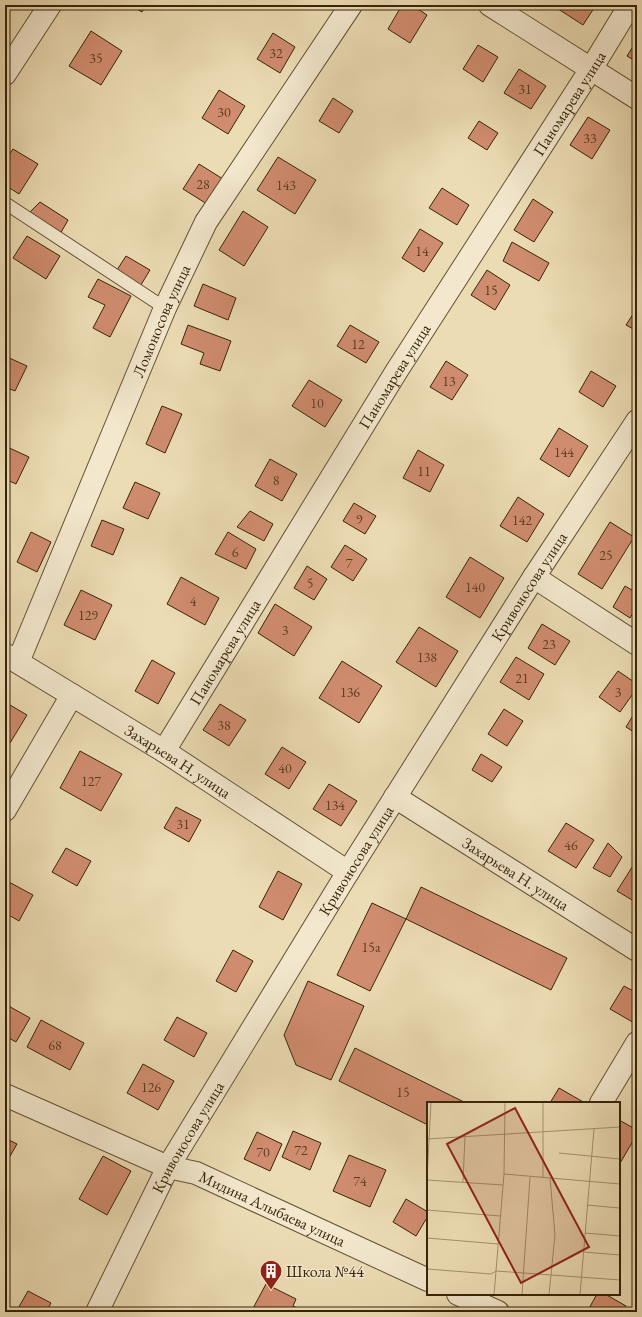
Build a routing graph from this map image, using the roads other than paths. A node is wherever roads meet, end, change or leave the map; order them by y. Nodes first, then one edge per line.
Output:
1 (50, 5) edge
2 (351, 5) edge
3 (490, 5) edge
4 (630, 5) edge
5 (591, 69) junction
6 (5, 74) edge
7 (637, 98) edge
8 (5, 203) edge
9 (165, 308) junction
10 (637, 421) edge
11 (534, 577) junction
12 (637, 644) edge
13 (11, 658) edge
14 (72, 695) junction
15 (164, 751) junction
16 (395, 797) junction
17 (5, 810) edge
18 (348, 872) junction
19 (637, 950) edge
20 (637, 1043) edge
21 (5, 1095) edge
22 (602, 1102) edge
23 (168, 1167) junction
24 (427, 1280) edge
25 (461, 1295) edge
26 (487, 1303) edge
27 (97, 1312) edge

1 - 6 street
2 - 9 street, Ломоносова улица
3 - 5 street
4 - 5 street, Паномарева улица
5 - 7 street
5 - 15 street, Паномарева улица
8 - 9 lane
9 - 13 street, Ломоносова улица
10 - 11 street, Кривоносова улица
11 - 12 street
11 - 16 street, Кривоносова улица
13 - 14 street, Захарьева Н. улица
14 - 15 street, Захарьева Н. улица
14 - 17 street
15 - 18 street, Захарьева Н. улица
16 - 18 street, Кривоносова улица
16 - 19 street, Захарьева Н. улица
18 - 23 street, Кривоносова улица
20 - 22 street
21 - 23 street, Мидина Алыбаева улица
23 - 24 street, Мидина Алыбаева улица
23 - 27 street, Кривоносова улица
25 - 26 street

